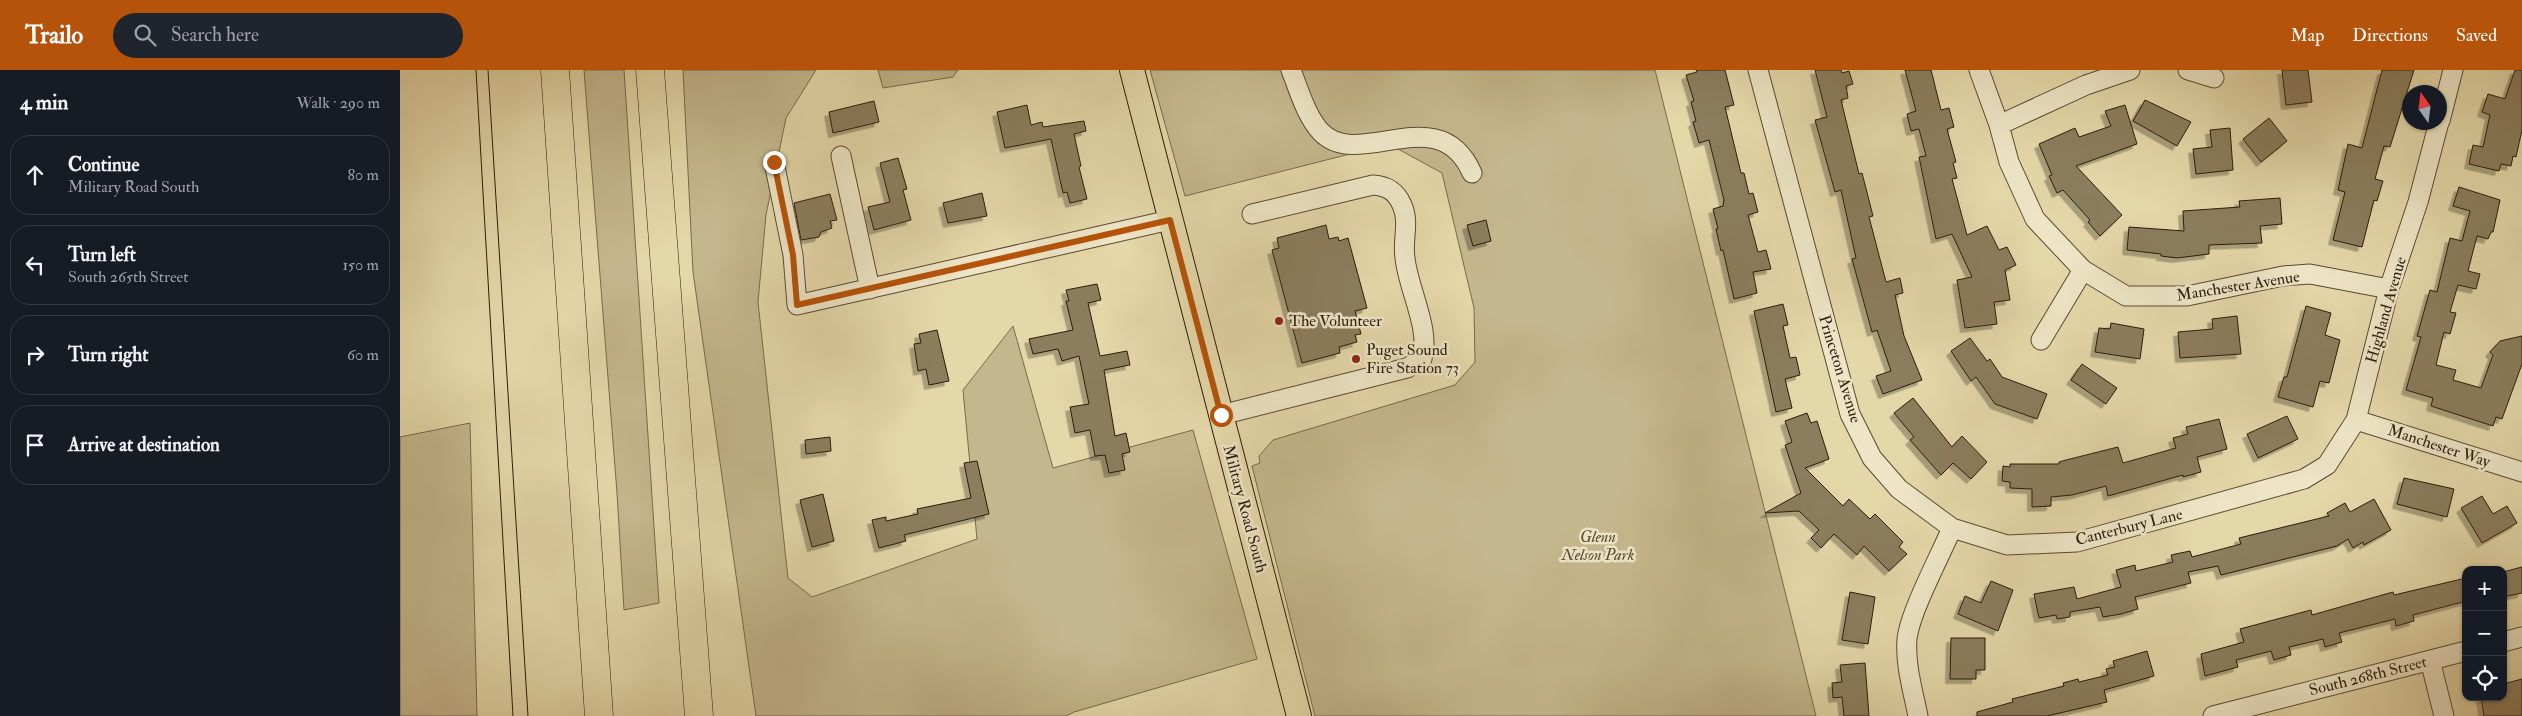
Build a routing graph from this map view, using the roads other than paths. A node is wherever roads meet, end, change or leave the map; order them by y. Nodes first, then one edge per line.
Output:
1 (555, 70) edge
2 (650, 70) edge
3 (1132, 70) edge
4 (1291, 70) edge
5 (1758, 70) edge
6 (1979, 70) edge
7 (2130, 70) edge
8 (2188, 70) edge
9 (2453, 70) edge
10 (2214, 78) dead end
11 (2447, 92) edge
12 (1999, 125) junction
13 (2437, 130) edge
14 (841, 156) dead end
15 (774, 162) dead end
16 (1472, 173) dead end
17 (1252, 214) dead end
18 (1170, 220) junction
19 (2083, 270) junction
20 (870, 289) junction
21 (2390, 289) junction
22 (2041, 340) dead end
23 (1221, 415) junction
24 (2356, 420) junction
25 (680, 467) junction
26 (2522, 472) edge
27 (2304, 479) joint
28 (1952, 528) junction
29 (592, 622) junction
30 (2522, 637) edge
31 (2507, 641) edge
32 (2462, 652) edge
33 (2430, 660) junction
34 (592, 716) edge
35 (599, 716) edge
36 (698, 716) edge
37 (715, 716) edge
38 (1299, 716) edge
39 (1918, 716) edge
40 (2212, 716) edge
41 (2444, 716) edge

1 - 29 highway
2 - 25 highway
3 - 18 main road, Military Road South
4 - 16 street
5 - 28 street, Princeton Avenue
6 - 12 street, Manchester Avenue
7 - 12 street
8 - 10 street
9 - 11 street, Highland Avenue
12 - 19 street, Manchester Avenue
13 - 21 street, Highland Avenue
14 - 20 street
15 - 20 street
17 - 23 street
18 - 20 street
18 - 23 main road, Military Road South
19 - 21 street, Manchester Avenue
19 - 22 street
21 - 24 street, Highland Avenue
23 - 38 main road, Military Road South
24 - 26 street, Manchester Way
24 - 27 street, Highland Avenue
25 - 36 highway
25 - 37 highway
27 - 28 street, Canterbury Lane
28 - 39 street
29 - 34 highway
29 - 35 highway
30 - 31 street
32 - 33 street, South 268th Street
33 - 40 street, South 268th Street
33 - 41 street

